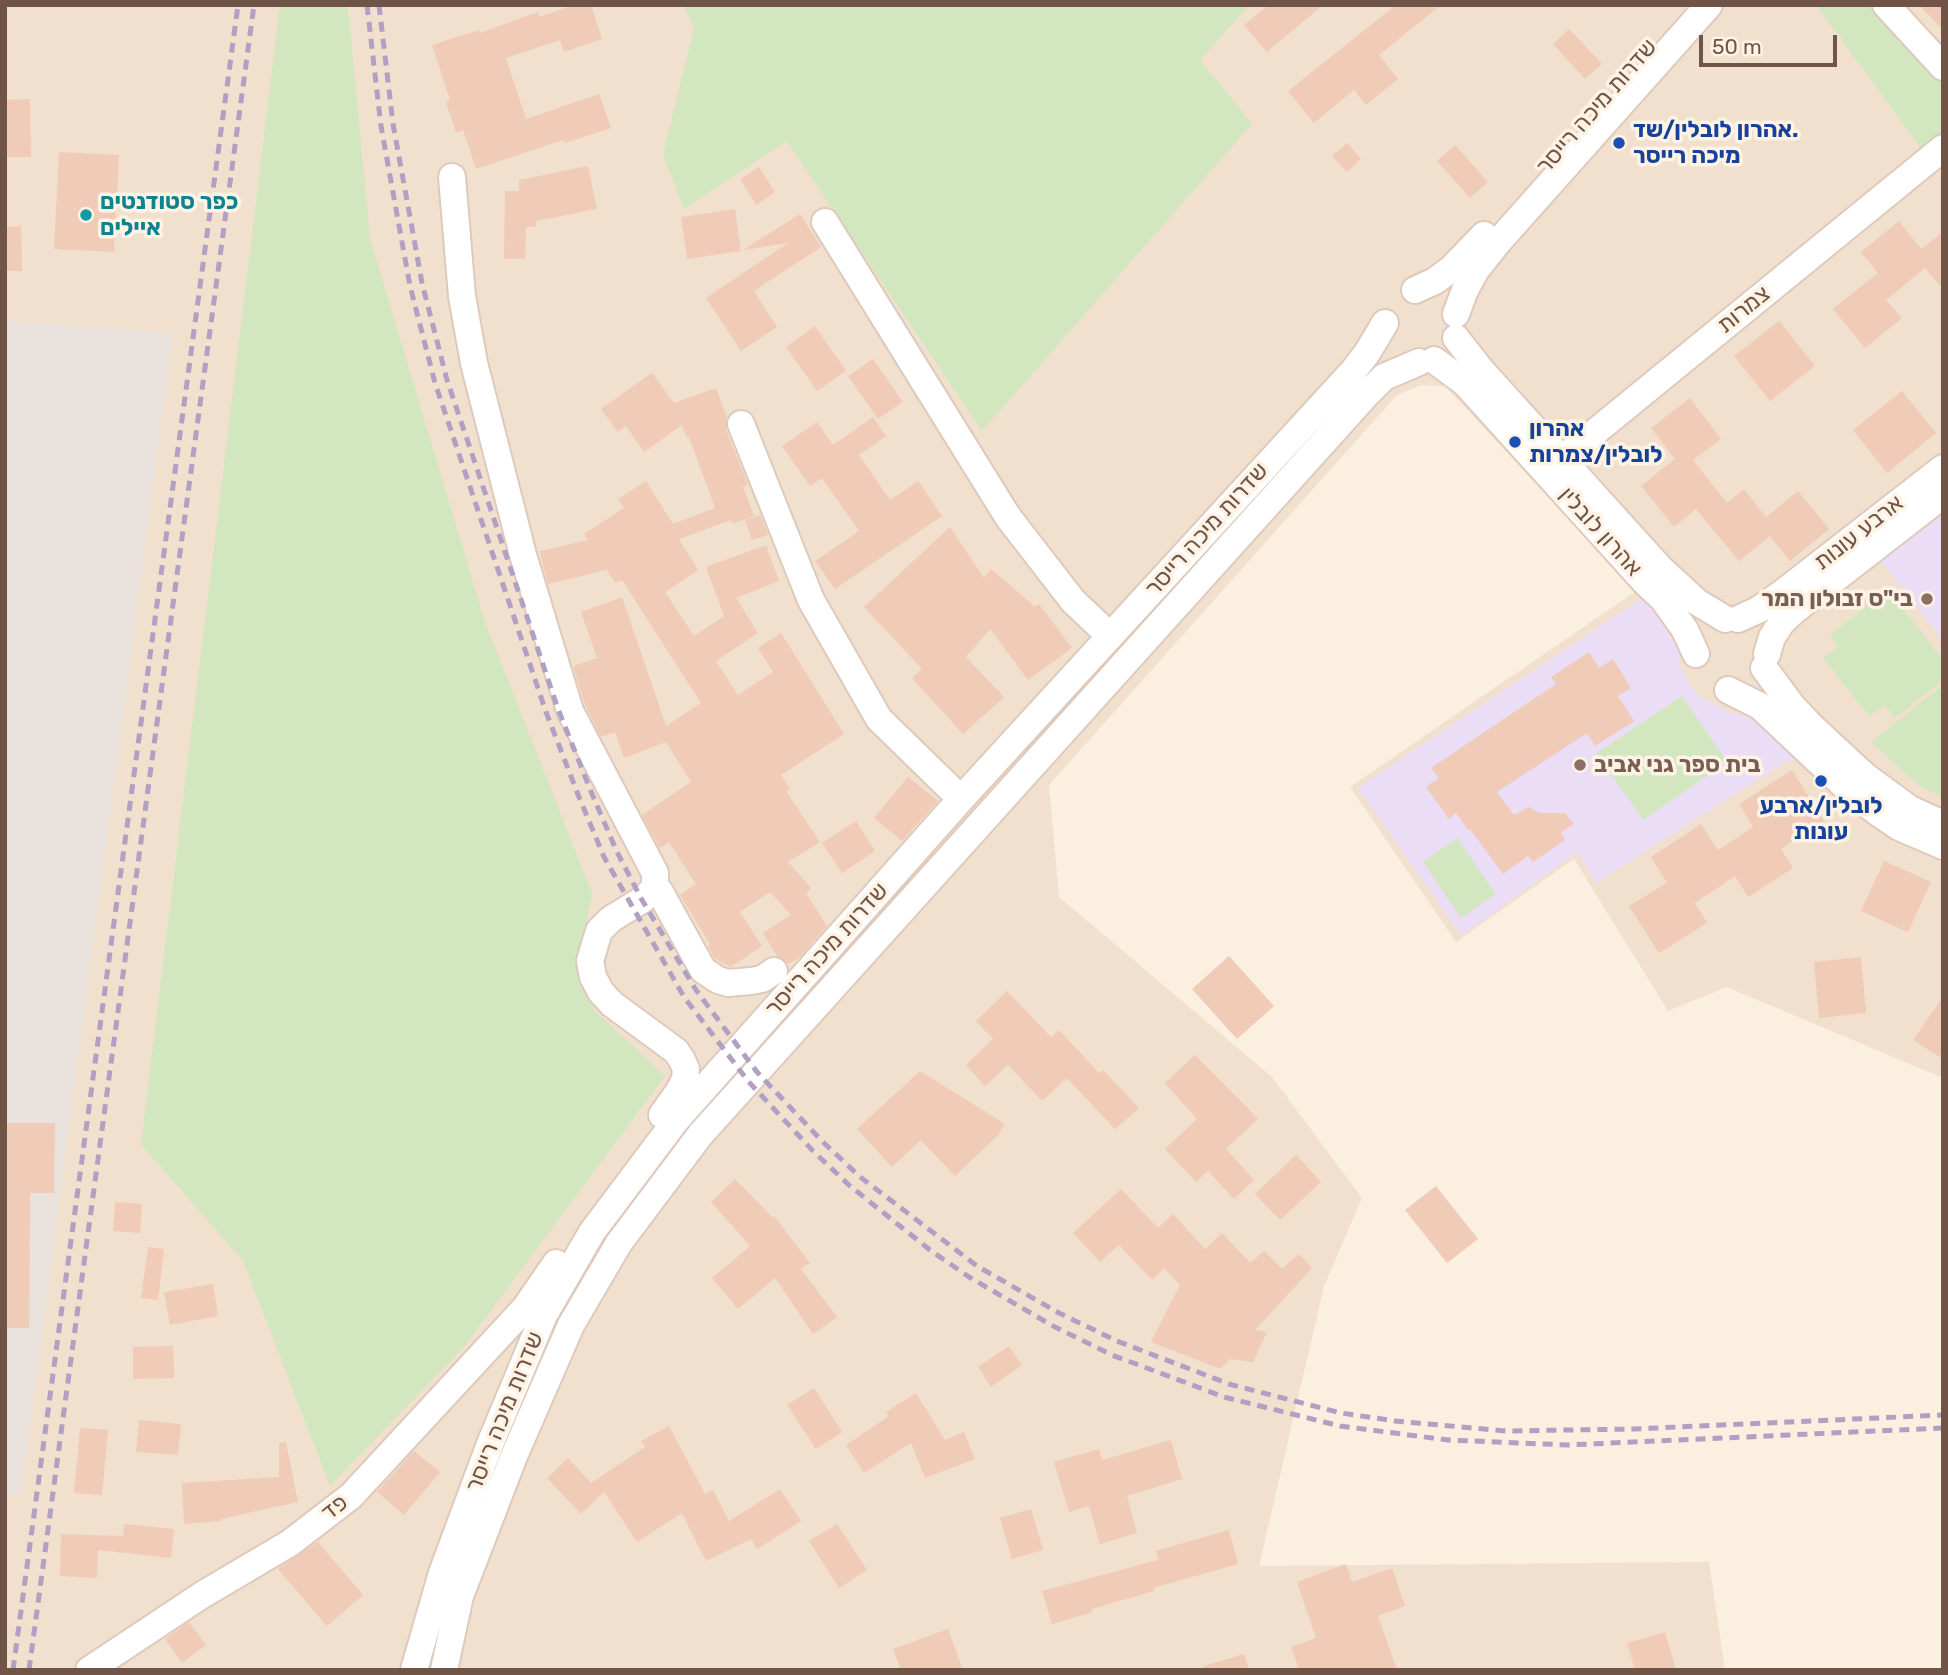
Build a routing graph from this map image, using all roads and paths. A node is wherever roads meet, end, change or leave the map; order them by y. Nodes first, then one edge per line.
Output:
1 (1686, 5) edge
2 (1709, 5) edge
3 (1886, 5) edge
4 (1943, 68) edge
5 (1943, 148) edge
6 (452, 177) dead end
7 (825, 222) dead end
8 (1415, 290) junction
9 (1385, 323) junction
10 (1456, 326) junction
11 (1427, 361) junction
12 (740, 424) dead end
13 (1553, 465) junction
14 (1943, 468) edge
15 (1943, 495) edge
16 (1731, 619) junction
17 (1110, 636) junction
18 (1766, 661) junction
19 (1708, 675) junction
20 (961, 799) junction
21 (1943, 824) edge
22 (1943, 846) edge
23 (655, 888) junction
24 (775, 971) dead end
25 (534, 1312) junction
26 (89, 1670) edge
27 (414, 1670) edge
28 (444, 1670) edge

1 - 8 street, שדרות מיכה רייסר
2 - 10 street, שדרות מיכה רייסר
3 - 4 street
5 - 13 street, צמרות
6 - 23 street
7 - 17 street
8 - 9 street
8 - 10 street
9 - 11 street
9 - 17 street, שדרות מיכה רייסר
10 - 11 street
10 - 13 street, אהרון לובלין
11 - 13 street, אהרון לובלין
11 - 28 street, שדרות מיכה רייסר
12 - 20 street
13 - 16 street, אהרון לובלין
13 - 19 street, אהרון לובלין
14 - 16 street, ארבע עונות
15 - 18 street, ארבע עונות
16 - 18 street
16 - 19 street
17 - 20 street, שדרות מיכה רייסר
18 - 19 street
18 - 21 street
19 - 22 street
20 - 25 street, שדרות מיכה רייסר
23 - 24 street
23 - 25 street
25 - 26 street, פד
25 - 27 street, שדרות מיכה רייסר

